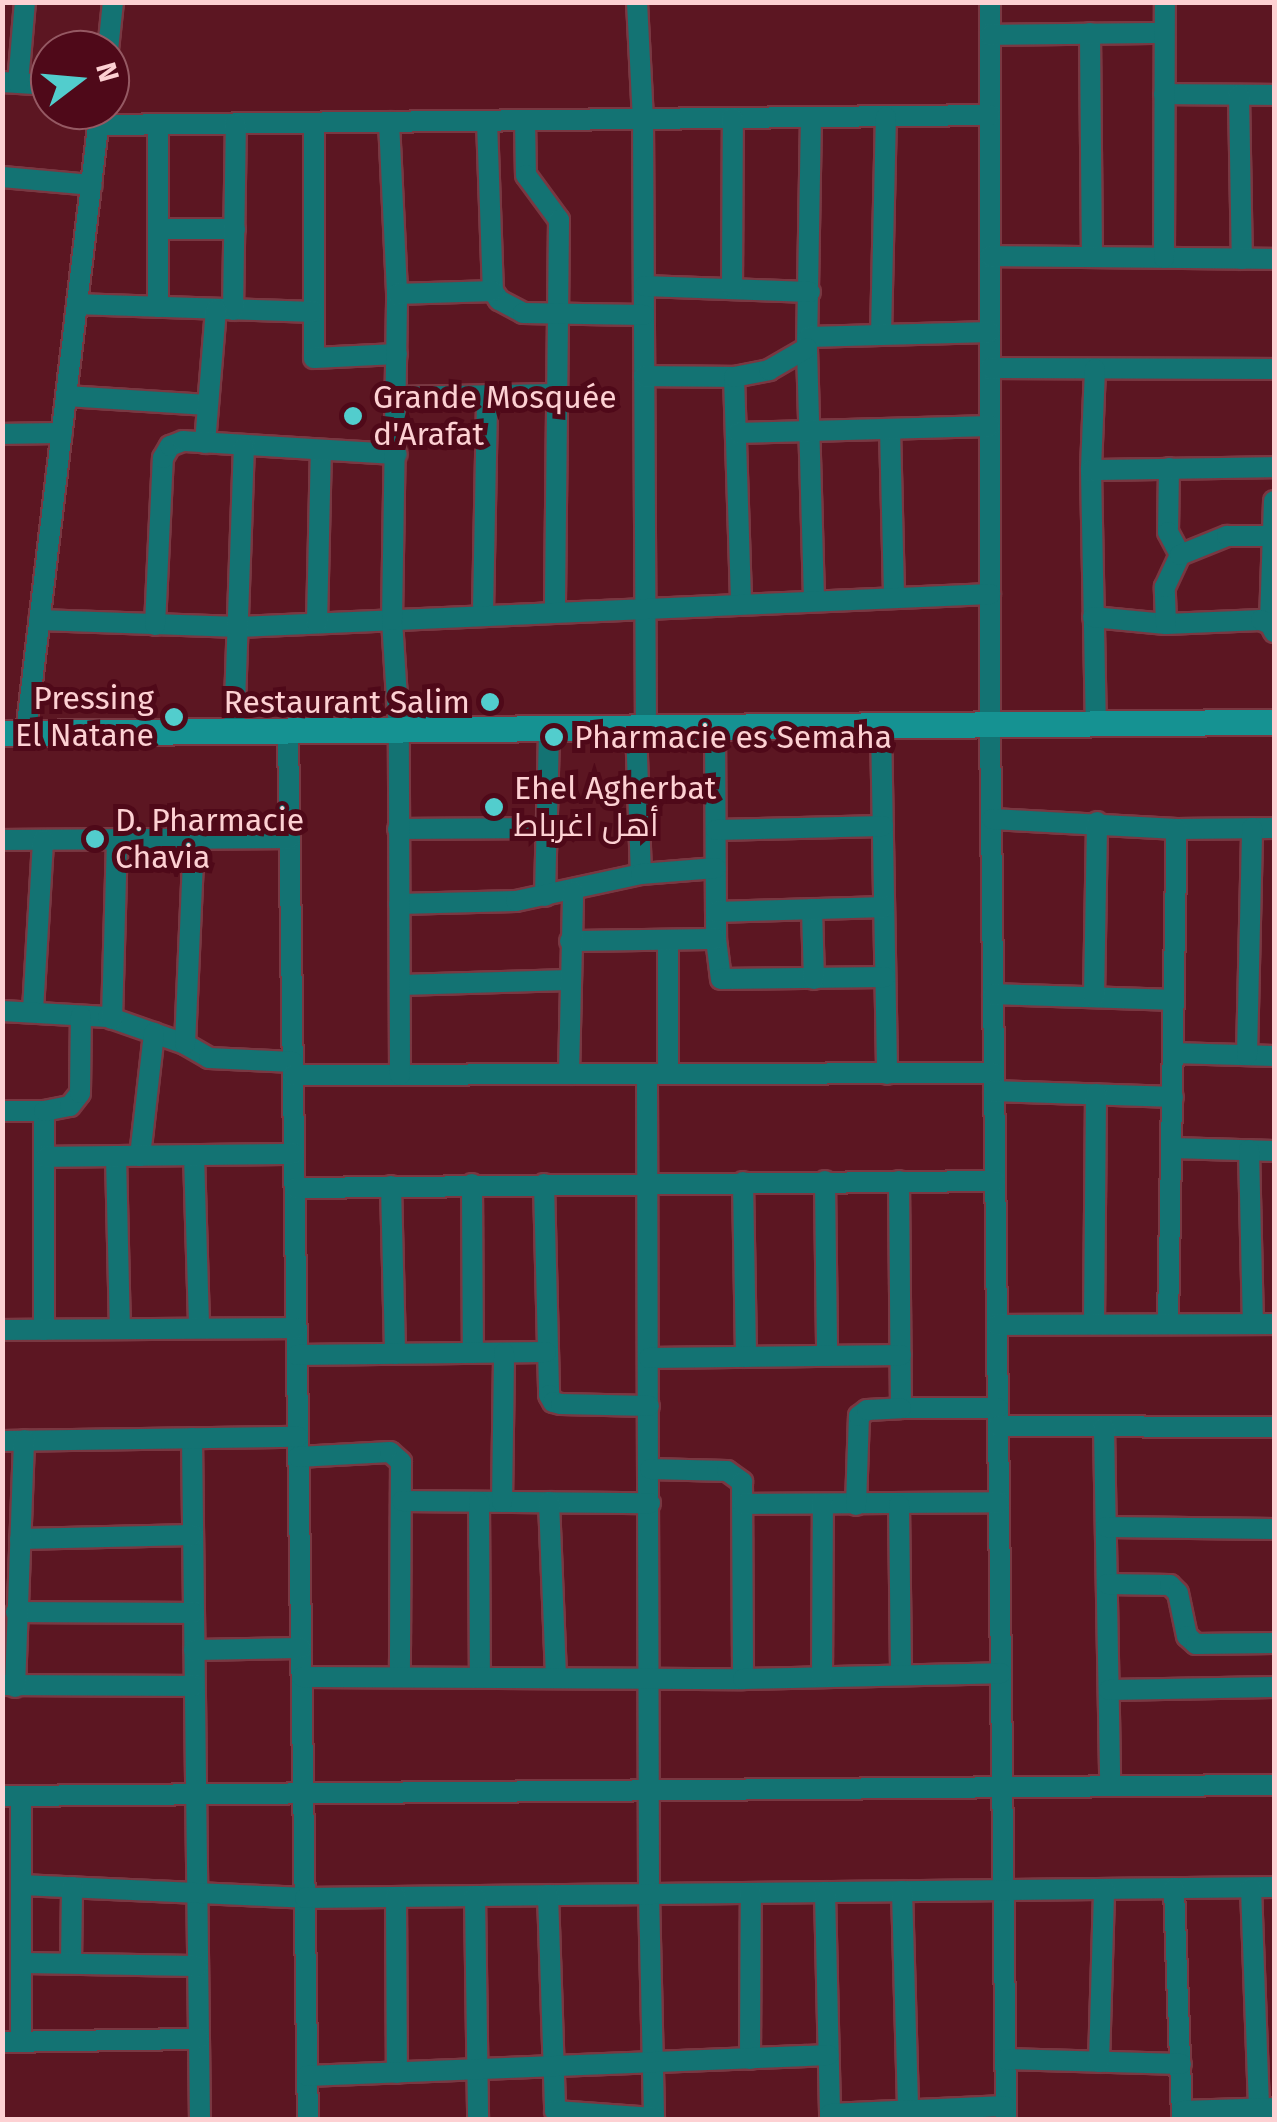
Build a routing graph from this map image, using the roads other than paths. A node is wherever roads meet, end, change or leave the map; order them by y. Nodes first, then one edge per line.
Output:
1 (26, 2) edge
2 (113, 2) edge
3 (638, 2) edge
4 (990, 2) edge
5 (1165, 2) edge
6 (110, 30) edge
7 (1164, 32) junction
8 (1090, 33) junction
9 (990, 35) junction
10 (10, 83) edge
11 (1164, 94) junction
12 (1239, 95) junction
13 (1274, 95) edge
14 (990, 115) junction
15 (886, 116) junction
16 (811, 117) junction
17 (733, 118) junction
18 (644, 119) junction
19 (525, 120) junction
20 (487, 121) junction
21 (130, 122) edge
22 (389, 122) junction
23 (314, 123) junction
24 (236, 124) junction
25 (158, 125) junction
26 (99, 130) edge
27 (2, 177) edge
28 (92, 185) junction
29 (158, 229) junction
30 (234, 229) junction
31 (990, 256) junction
32 (1092, 257) junction
33 (1164, 258) junction
34 (1242, 258) junction
35 (1274, 259) edge
36 (644, 286) junction
37 (732, 287) junction
38 (493, 291) junction
39 (810, 292) junction
40 (396, 294) junction
41 (77, 304) junction
42 (158, 307) junction
43 (225, 309) junction
44 (314, 312) junction
45 (556, 314) junction
46 (644, 314) junction
47 (990, 332) junction
48 (881, 334) junction
49 (808, 343) junction
50 (396, 354) junction
51 (990, 368) junction
52 (1095, 368) junction
53 (1274, 370) edge
54 (644, 376) junction
55 (734, 377) junction
56 (556, 394) junction
57 (487, 395) junction
58 (66, 396) junction
59 (397, 397) junction
60 (208, 405) junction
61 (990, 426) junction
62 (890, 428) junction
63 (809, 431) junction
64 (62, 433) junction
65 (738, 433) junction
66 (2, 434) edge
67 (205, 443) junction
68 (244, 447) junction
69 (321, 450) junction
70 (397, 454) junction
71 (1274, 467) edge
72 (1168, 468) junction
73 (1092, 470) junction
74 (1274, 501) edge
75 (1272, 536) junction
76 (1180, 555) junction
77 (990, 594) junction
78 (894, 597) junction
79 (814, 600) junction
80 (741, 603) junction
81 (645, 606) junction
82 (556, 610) junction
83 (483, 612) junction
84 (1094, 617) junction
85 (39, 620) junction
86 (392, 620) junction
87 (155, 624) junction
88 (317, 624) junction
89 (1166, 624) junction
90 (239, 626) junction
91 (1272, 628) edge
92 (1096, 722) junction
93 (1274, 722) edge
94 (990, 723) junction
95 (882, 724) junction
96 (641, 726) junction
97 (716, 726) junction
98 (549, 727) junction
99 (398, 729) junction
100 (234, 730) junction
101 (288, 730) junction
102 (14, 733) edge
103 (992, 819) junction
104 (1098, 822) junction
105 (883, 826) junction
106 (548, 828) junction
107 (1252, 828) junction
108 (1274, 828) edge
109 (398, 829) junction
110 (1177, 829) junction
111 (716, 830) junction
112 (290, 838) junction
113 (117, 839) junction
114 (194, 839) junction
115 (2, 840) edge
116 (44, 840) junction
117 (716, 868) junction
118 (642, 874) junction
119 (572, 892) junction
120 (545, 896) junction
121 (400, 904) junction
122 (884, 907) junction
123 (812, 909) junction
124 (716, 912) junction
125 (716, 939) junction
126 (668, 940) junction
127 (570, 942) junction
128 (885, 977) junction
129 (814, 979) junction
130 (570, 980) junction
131 (400, 984) junction
132 (994, 994) junction
133 (1094, 997) junction
134 (1174, 1000) junction
135 (33, 1010) junction
136 (2, 1011) edge
137 (81, 1016) junction
138 (112, 1019) junction
139 (154, 1033) junction
140 (185, 1044) junction
141 (1174, 1053) junction
142 (1248, 1055) junction
143 (1274, 1056) edge
144 (293, 1068) junction
145 (400, 1074) junction
146 (568, 1074) junction
147 (657, 1074) junction
148 (887, 1074) junction
149 (994, 1082) junction
150 (1096, 1094) junction
151 (1173, 1097) junction
152 (2, 1111) edge
153 (44, 1111) junction
154 (1172, 1148) junction
155 (1249, 1150) junction
156 (1274, 1150) edge
157 (294, 1154) junction
158 (194, 1155) junction
159 (116, 1156) junction
160 (140, 1156) junction
161 (46, 1157) junction
162 (825, 1181) junction
163 (899, 1181) junction
164 (996, 1181) junction
165 (648, 1182) junction
166 (743, 1182) junction
167 (472, 1184) junction
168 (544, 1184) junction
169 (391, 1186) junction
170 (294, 1188) junction
171 (1094, 1324) junction
172 (1168, 1324) junction
173 (1264, 1324) edge
174 (997, 1325) junction
175 (199, 1328) junction
176 (296, 1328) junction
177 (120, 1329) junction
178 (2, 1330) edge
179 (44, 1330) junction
180 (546, 1352) junction
181 (473, 1353) junction
182 (504, 1353) junction
183 (395, 1354) junction
184 (297, 1355) junction
185 (901, 1355) junction
186 (827, 1356) junction
187 (746, 1357) junction
188 (649, 1358) junction
189 (650, 1406) junction
190 (901, 1408) junction
191 (998, 1417) junction
192 (1104, 1426) junction
193 (1274, 1427) edge
194 (192, 1438) junction
195 (13, 1441) edge
196 (298, 1447) junction
197 (650, 1469) junction
198 (402, 1501) junction
199 (479, 1502) junction
200 (502, 1502) junction
201 (549, 1502) junction
202 (999, 1502) junction
203 (650, 1504) junction
204 (744, 1504) junction
205 (823, 1504) junction
206 (899, 1504) junction
207 (856, 1505) junction
208 (1106, 1527) junction
209 (1274, 1529) edge
210 (193, 1535) junction
211 (20, 1539) junction
212 (1107, 1584) junction
213 (10, 1586) edge
214 (16, 1612) junction
215 (194, 1613) junction
216 (1274, 1644) edge
217 (301, 1648) junction
218 (194, 1650) junction
219 (1001, 1673) junction
220 (901, 1675) junction
221 (302, 1676) junction
222 (400, 1677) junction
223 (480, 1677) junction
224 (822, 1677) junction
225 (556, 1678) junction
226 (651, 1678) junction
227 (743, 1678) junction
228 (9, 1686) edge
229 (194, 1686) junction
230 (1274, 1687) edge
231 (1109, 1690) junction
232 (1274, 1785) edge
233 (1110, 1786) junction
234 (1002, 1788) junction
235 (652, 1790) junction
236 (196, 1794) junction
237 (304, 1794) junction
238 (12, 1796) edge
239 (21, 1885) junction
240 (72, 1887) junction
241 (1274, 1887) edge
242 (1174, 1888) junction
243 (1251, 1888) junction
244 (1104, 1889) junction
245 (1003, 1890) junction
246 (197, 1892) junction
247 (825, 1892) junction
248 (902, 1892) junction
249 (751, 1893) junction
250 (649, 1894) junction
251 (548, 1895) junction
252 (396, 1896) junction
253 (475, 1896) junction
254 (304, 1898) junction
255 (72, 1962) junction
256 (22, 1963) junction
257 (198, 1966) junction
258 (198, 2039) junction
259 (12, 2042) edge
260 (829, 2056) junction
261 (750, 2059) junction
262 (1005, 2059) junction
263 (654, 2062) junction
264 (1099, 2062) junction
265 (1181, 2064) junction
266 (552, 2067) junction
267 (474, 2070) junction
268 (397, 2073) junction
269 (308, 2076) junction
270 (1267, 2109) edge
271 (908, 2110) junction
272 (1006, 2113) edge
273 (1182, 2115) edge
274 (830, 2117) edge
275 (654, 2118) edge
276 (200, 2120) edge
277 (308, 2120) edge
278 (478, 2120) edge

1 - 10 street
2 - 6 street
3 - 18 street
4 - 9 street
5 - 7 street
7 - 8 street
7 - 11 street
8 - 9 street
8 - 32 street
9 - 14 street
11 - 12 street
11 - 33 street
12 - 13 street
12 - 34 street
14 - 15 street
14 - 31 street
15 - 16 street
15 - 48 street
16 - 17 street
16 - 39 street
17 - 18 street
17 - 37 street
18 - 19 street
18 - 36 street
19 - 20 street
19 - 45 street
20 - 22 street
20 - 38 street
21 - 25 street
22 - 23 street
22 - 40 street
23 - 24 street
23 - 44 street
24 - 25 street
24 - 30 street
25 - 29 street
26 - 28 street
27 - 28 street
28 - 41 street
29 - 30 street
29 - 42 street
30 - 43 street
31 - 32 street
31 - 47 street
32 - 33 street
33 - 34 street
34 - 35 street
36 - 37 street
36 - 46 street
37 - 39 street
38 - 40 street
38 - 45 street
39 - 49 street
40 - 50 street
41 - 42 street
41 - 58 street
42 - 43 street
43 - 44 street
43 - 60 street
44 - 50 street
45 - 46 street
45 - 56 street
46 - 54 street
47 - 48 street
47 - 51 street
48 - 49 street
49 - 55 street
49 - 63 street
50 - 59 street
51 - 52 street
51 - 61 street
52 - 53 street
52 - 73 street
54 - 55 street
54 - 81 street
55 - 65 street
56 - 57 street
56 - 82 street
57 - 59 street
57 - 83 street
58 - 60 street
58 - 64 street
59 - 70 street
60 - 67 street
61 - 62 street
61 - 77 street
62 - 63 street
62 - 78 street
63 - 65 street
63 - 79 street
64 - 66 street
64 - 85 street
65 - 80 street
67 - 68 street
67 - 87 street
68 - 69 street
68 - 90 street
69 - 70 street
69 - 88 street
70 - 86 street
71 - 72 street
72 - 73 street
72 - 76 street
73 - 84 street
74 - 75 street
75 - 76 street
75 - 91 street
76 - 89 street
77 - 78 street
77 - 94 street
78 - 79 street
79 - 80 street
80 - 81 street
81 - 82 street
81 - 96 street
82 - 83 street
83 - 86 street
84 - 89 street
84 - 92 street
85 - 87 street
85 - 102 street
86 - 88 street
86 - 99 street
87 - 90 street
88 - 90 street
89 - 91 street
90 - 100 street
92 - 93 street
92 - 94 street
94 - 95 street
94 - 103 street
95 - 97 street
95 - 105 street
96 - 97 street
96 - 98 street
96 - 118 street
97 - 111 street
98 - 99 street
98 - 106 street
99 - 101 street
99 - 109 street
100 - 101 street
100 - 102 street
101 - 112 street
103 - 104 street
103 - 132 street
104 - 110 street
104 - 133 street
105 - 111 street
105 - 122 street
106 - 109 street
106 - 120 street
107 - 108 street
107 - 110 street
107 - 142 street
109 - 121 street
110 - 134 street
111 - 117 street
112 - 114 street
112 - 144 street
113 - 114 street
113 - 116 street
113 - 138 street
114 - 140 street
115 - 116 street
116 - 135 street
117 - 118 street
117 - 124 street
118 - 119 street
119 - 120 street
119 - 127 street
120 - 121 street
121 - 131 street
122 - 123 street
122 - 128 street
123 - 124 street
123 - 129 street
124 - 125 street
125 - 126 street
125 - 129 street
126 - 127 street
126 - 147 street
127 - 130 street
128 - 129 street
128 - 148 street
130 - 131 street
130 - 146 street
131 - 145 street
132 - 133 street
132 - 149 street
133 - 134 street
134 - 141 street
135 - 136 street
135 - 137 street
137 - 138 street
137 - 153 street
138 - 139 street
139 - 140 street
139 - 160 street
140 - 144 street
141 - 142 street
141 - 151 street
142 - 143 street
144 - 145 street
144 - 157 street
145 - 146 street
146 - 147 street
147 - 148 street
147 - 165 street
148 - 149 street
149 - 150 street
149 - 164 street
150 - 151 street
150 - 171 street
151 - 154 street
152 - 153 street
153 - 161 street
154 - 155 street
154 - 172 street
155 - 156 street
155 - 173 street
157 - 158 street
157 - 170 street
158 - 160 street
158 - 175 street
159 - 160 street
159 - 161 street
159 - 177 street
161 - 179 street
162 - 163 street
162 - 166 street
162 - 186 street
163 - 164 street
163 - 185 street
164 - 174 street
165 - 166 street
165 - 168 street
165 - 188 street
166 - 187 street
167 - 168 street
167 - 169 street
167 - 181 street
168 - 180 street
169 - 170 street
169 - 183 street
170 - 176 street
171 - 172 street
171 - 174 street
172 - 173 street
174 - 191 street
175 - 176 street
175 - 177 street
176 - 184 street
177 - 179 street
178 - 179 street
180 - 182 street
180 - 189 street
181 - 182 street
181 - 183 street
182 - 200 street
183 - 184 street
184 - 196 street
185 - 186 street
185 - 190 street
186 - 187 street
187 - 188 street
188 - 189 street
189 - 197 street
190 - 191 street
190 - 207 street
191 - 192 street
191 - 202 street
192 - 193 street
192 - 208 street
194 - 195 street
194 - 196 street
194 - 210 street
195 - 211 street
196 - 198 street
196 - 217 street
197 - 203 street
197 - 204 street
198 - 199 street
198 - 222 street
199 - 200 street
199 - 223 street
200 - 201 street
201 - 203 street
201 - 225 street
202 - 206 street
202 - 219 street
203 - 226 street
204 - 205 street
204 - 227 street
205 - 207 street
205 - 224 street
206 - 207 street
206 - 220 street
208 - 209 street
208 - 212 street
210 - 211 street
210 - 215 street
211 - 213 street
212 - 216 street
212 - 231 street
213 - 214 street
214 - 215 street
214 - 228 street
215 - 218 street
217 - 218 street
217 - 221 street
218 - 229 street
219 - 220 street
219 - 234 street
220 - 224 street
221 - 222 street
221 - 237 street
222 - 223 street
223 - 225 street
224 - 227 street
225 - 226 street
226 - 227 street
226 - 235 street
228 - 229 street
229 - 236 street
230 - 231 street
231 - 233 street
232 - 233 street
233 - 234 street
234 - 235 street
234 - 245 street
235 - 237 street
235 - 250 street
236 - 237 street
236 - 238 street
236 - 246 street
237 - 254 street
238 - 239 street
239 - 240 street
239 - 256 street
240 - 246 street
240 - 255 street
241 - 243 street
242 - 243 street
242 - 244 street
242 - 265 street
243 - 270 street
244 - 245 street
244 - 264 street
245 - 248 street
245 - 262 street
246 - 254 street
246 - 257 street
247 - 248 street
247 - 249 street
247 - 260 street
248 - 271 street
249 - 250 street
249 - 261 street
250 - 251 street
250 - 263 street
251 - 253 street
251 - 266 street
252 - 253 street
252 - 254 street
252 - 268 street
253 - 267 street
254 - 269 street
255 - 256 street
255 - 257 street
256 - 259 street
257 - 258 street
258 - 259 street
258 - 276 street
260 - 261 street
260 - 274 street
261 - 263 street
262 - 264 street
262 - 272 street
263 - 266 street
263 - 275 street
264 - 265 street
265 - 273 street
266 - 267 street
266 - 275 street
267 - 268 street
267 - 278 street
268 - 269 street
269 - 277 street
270 - 273 street
271 - 272 street
271 - 274 street

